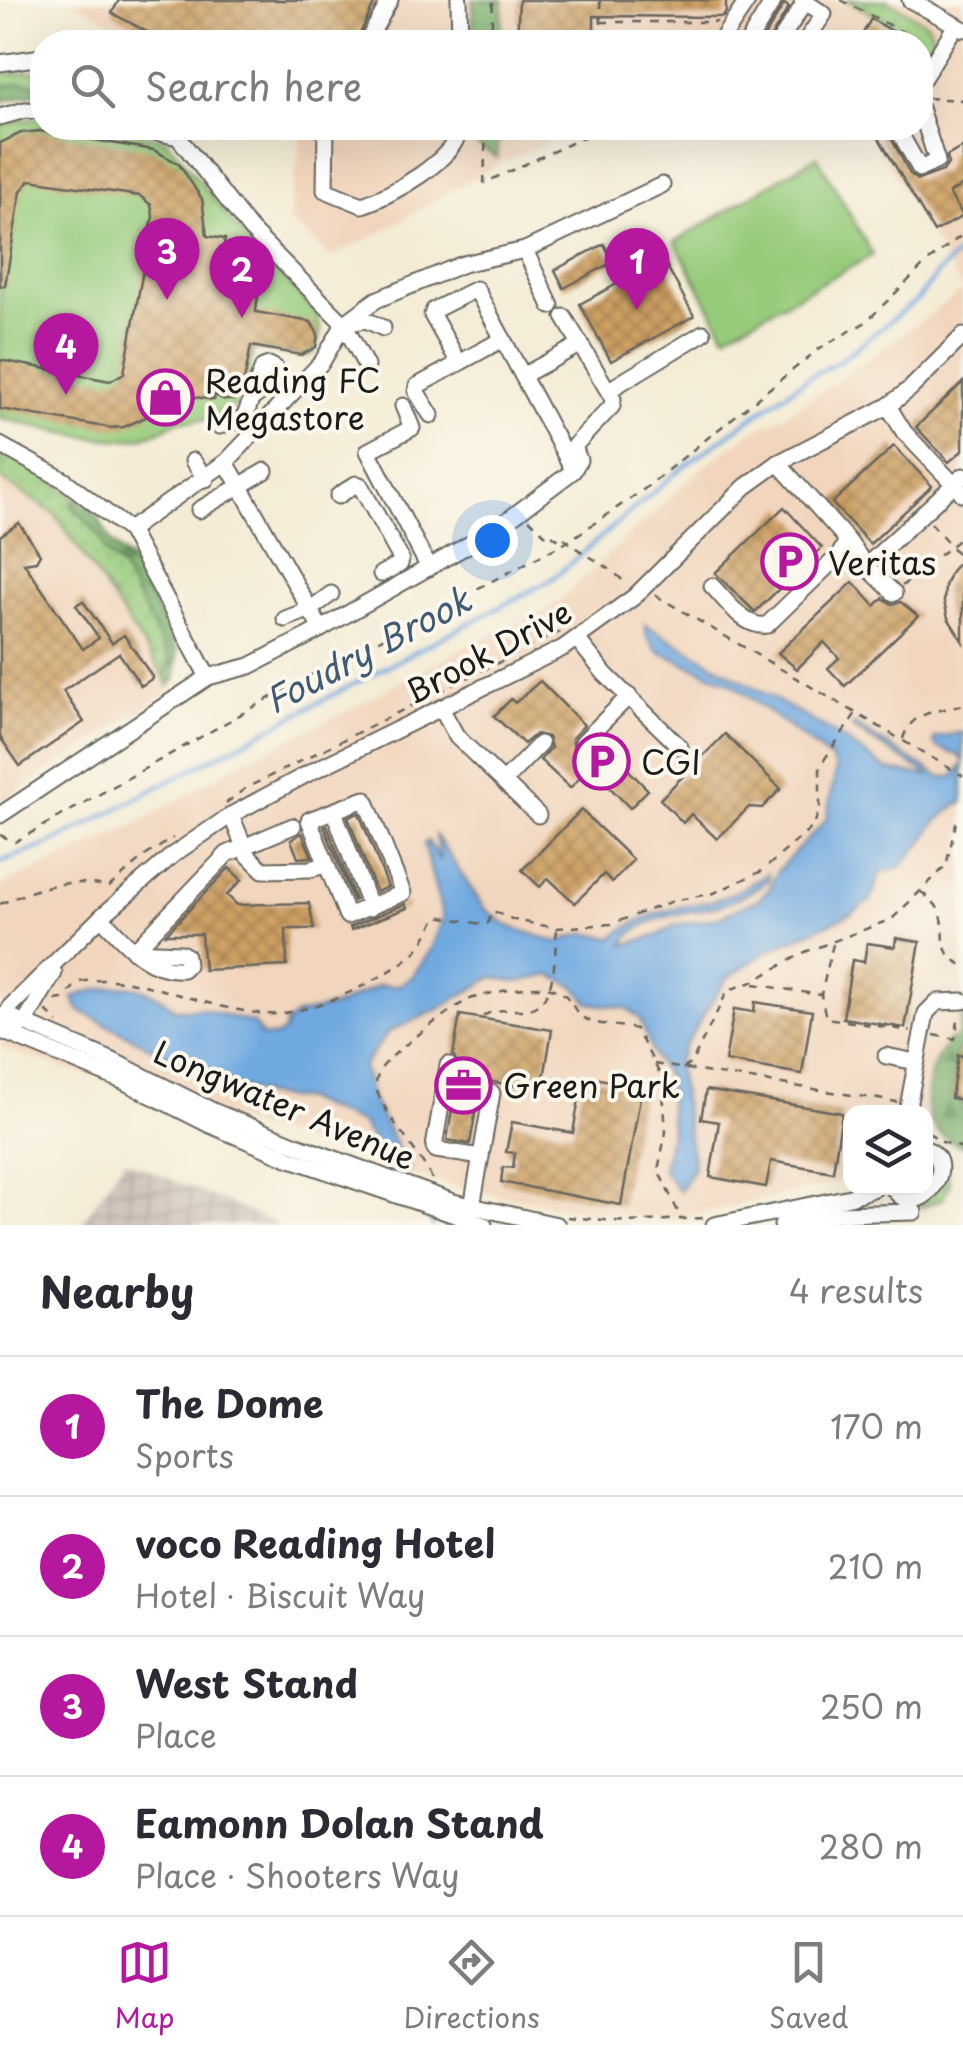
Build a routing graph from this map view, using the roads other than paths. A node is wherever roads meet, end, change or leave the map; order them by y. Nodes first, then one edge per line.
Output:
1 (390, 0) edge
2 (459, 0) edge
3 (774, 0) edge
4 (910, 0) edge
5 (803, 1) edge
6 (743, 3) edge
7 (959, 27) edge
8 (374, 30) edge
9 (460, 30) edge
10 (727, 30) edge
11 (755, 30) edge
12 (787, 30) edge
13 (813, 30) edge
14 (30, 58) edge
15 (0, 63) edge
16 (933, 64) edge
17 (30, 110) edge
18 (0, 117) edge
19 (181, 140) edge
20 (326, 140) edge
21 (455, 140) edge
22 (904, 140) edge
23 (930, 140) edge
24 (662, 185) dead end
25 (525, 250) junction
26 (463, 264) junction
27 (476, 290) junction
28 (344, 324) junction
29 (383, 328) dead end
30 (703, 334) dead end
31 (963, 336) edge
32 (503, 338) junction
33 (581, 344) junction
34 (458, 363) junction
35 (366, 366) dead end
36 (524, 375) junction
37 (608, 390) junction
38 (254, 398) dead end
39 (403, 406) dead end
40 (888, 406) junction
41 (431, 415) dead end
42 (244, 419) junction
43 (219, 426) dead end
44 (254, 435) junction
45 (0, 445) edge
46 (193, 461) dead end
47 (226, 462) junction
48 (778, 463) junction
49 (265, 471) dead end
50 (206, 479) junction
51 (560, 482) junction
52 (241, 483) junction
53 (960, 485) edge
54 (338, 496) dead end
55 (199, 510) dead end
56 (129, 530) junction
57 (847, 540) junction
58 (866, 566) junction
59 (429, 568) junction
60 (380, 574) dead end
61 (712, 586) dead end
62 (894, 593) road end
63 (331, 594) dead end
64 (758, 608) dead end
65 (311, 609) junction
66 (286, 619) dead end
67 (772, 620) junction
68 (321, 629) junction
69 (577, 639) junction
70 (208, 676) junction
71 (629, 696) junction
72 (441, 708) junction
73 (583, 742) dead end
74 (540, 744) dead end
75 (680, 747) dead end
76 (504, 781) junction
77 (334, 810) junction
78 (0, 815) edge
79 (231, 815) junction
80 (538, 815) dead end
81 (293, 826) dead end
82 (243, 846) junction
83 (326, 865) junction
84 (370, 908) junction
85 (101, 917) junction
86 (67, 953) junction
87 (962, 1001) edge
88 (25, 1022) junction
89 (4, 1023) edge
90 (886, 1056) dead end
91 (916, 1062) junction
92 (448, 1065) dead end
93 (492, 1093) dead end
94 (906, 1105) edge
95 (933, 1145) edge
96 (933, 1146) edge
97 (963, 1152) edge
98 (481, 1157) junction
99 (956, 1174) dead end
100 (858, 1195) edge
101 (896, 1195) edge
102 (472, 1207) junction
103 (561, 1221) edge
104 (713, 1221) edge
105 (484, 1225) edge
106 (782, 1225) edge

1 - 8 street
2 - 9 street
3 - 11 street
4 - 7 street
5 - 12 street
5 - 13 street
6 - 10 street
7 - 16 street
14 - 15 street
17 - 18 street
19 - 28 street
20 - 21 street
22 - 23 street
24 - 25 street
25 - 26 street
25 - 33 street
26 - 27 street
26 - 28 street
27 - 32 street
27 - 34 street
28 - 29 street
28 - 35 street
28 - 44 street
30 - 37 street
31 - 40 street, Brook Drive
32 - 34 street
32 - 36 street
33 - 36 street
33 - 37 street
34 - 41 street
36 - 51 street
37 - 51 street
38 - 42 street
39 - 59 street
40 - 48 street, Brook Drive
40 - 53 street
42 - 43 street
42 - 44 street
44 - 47 street
45 - 56 street
46 - 50 street
47 - 50 street
47 - 52 street
48 - 57 street
48 - 69 street, Brook Drive
49 - 52 street
50 - 56 street
51 - 59 street
52 - 55 street
52 - 65 street
53 - 58 street
54 - 60 street
56 - 70 street
57 - 58 street
57 - 67 street
58 - 62 street
59 - 68 street
61 - 67 street
63 - 65 street
64 - 67 street
65 - 66 street
65 - 68 street
68 - 70 street
69 - 71 street
69 - 72 street, Brook Drive
70 - 78 street
71 - 73 street
71 - 75 street
72 - 76 street
72 - 79 street, Brook Drive
74 - 76 street
76 - 80 street
77 - 83 street
77 - 84 street
77 - 84 street
79 - 82 street
79 - 85 street, Brook Drive
81 - 82 street
82 - 83 street
82 - 85 street
83 - 84 street
85 - 86 street, Brook Drive
86 - 88 street, Brook Drive
86 - 89 street, Brook Drive
87 - 91 street
88 - 89 street, Longwater Avenue
88 - 102 street, Longwater Avenue
89 - 105 street, Longwater Avenue
90 - 91 street
91 - 94 street
92 - 98 street
93 - 98 street
95 - 97 street
96 - 99 street
98 - 102 street
100 - 104 street
101 - 106 street
102 - 103 street, Longwater Avenue

